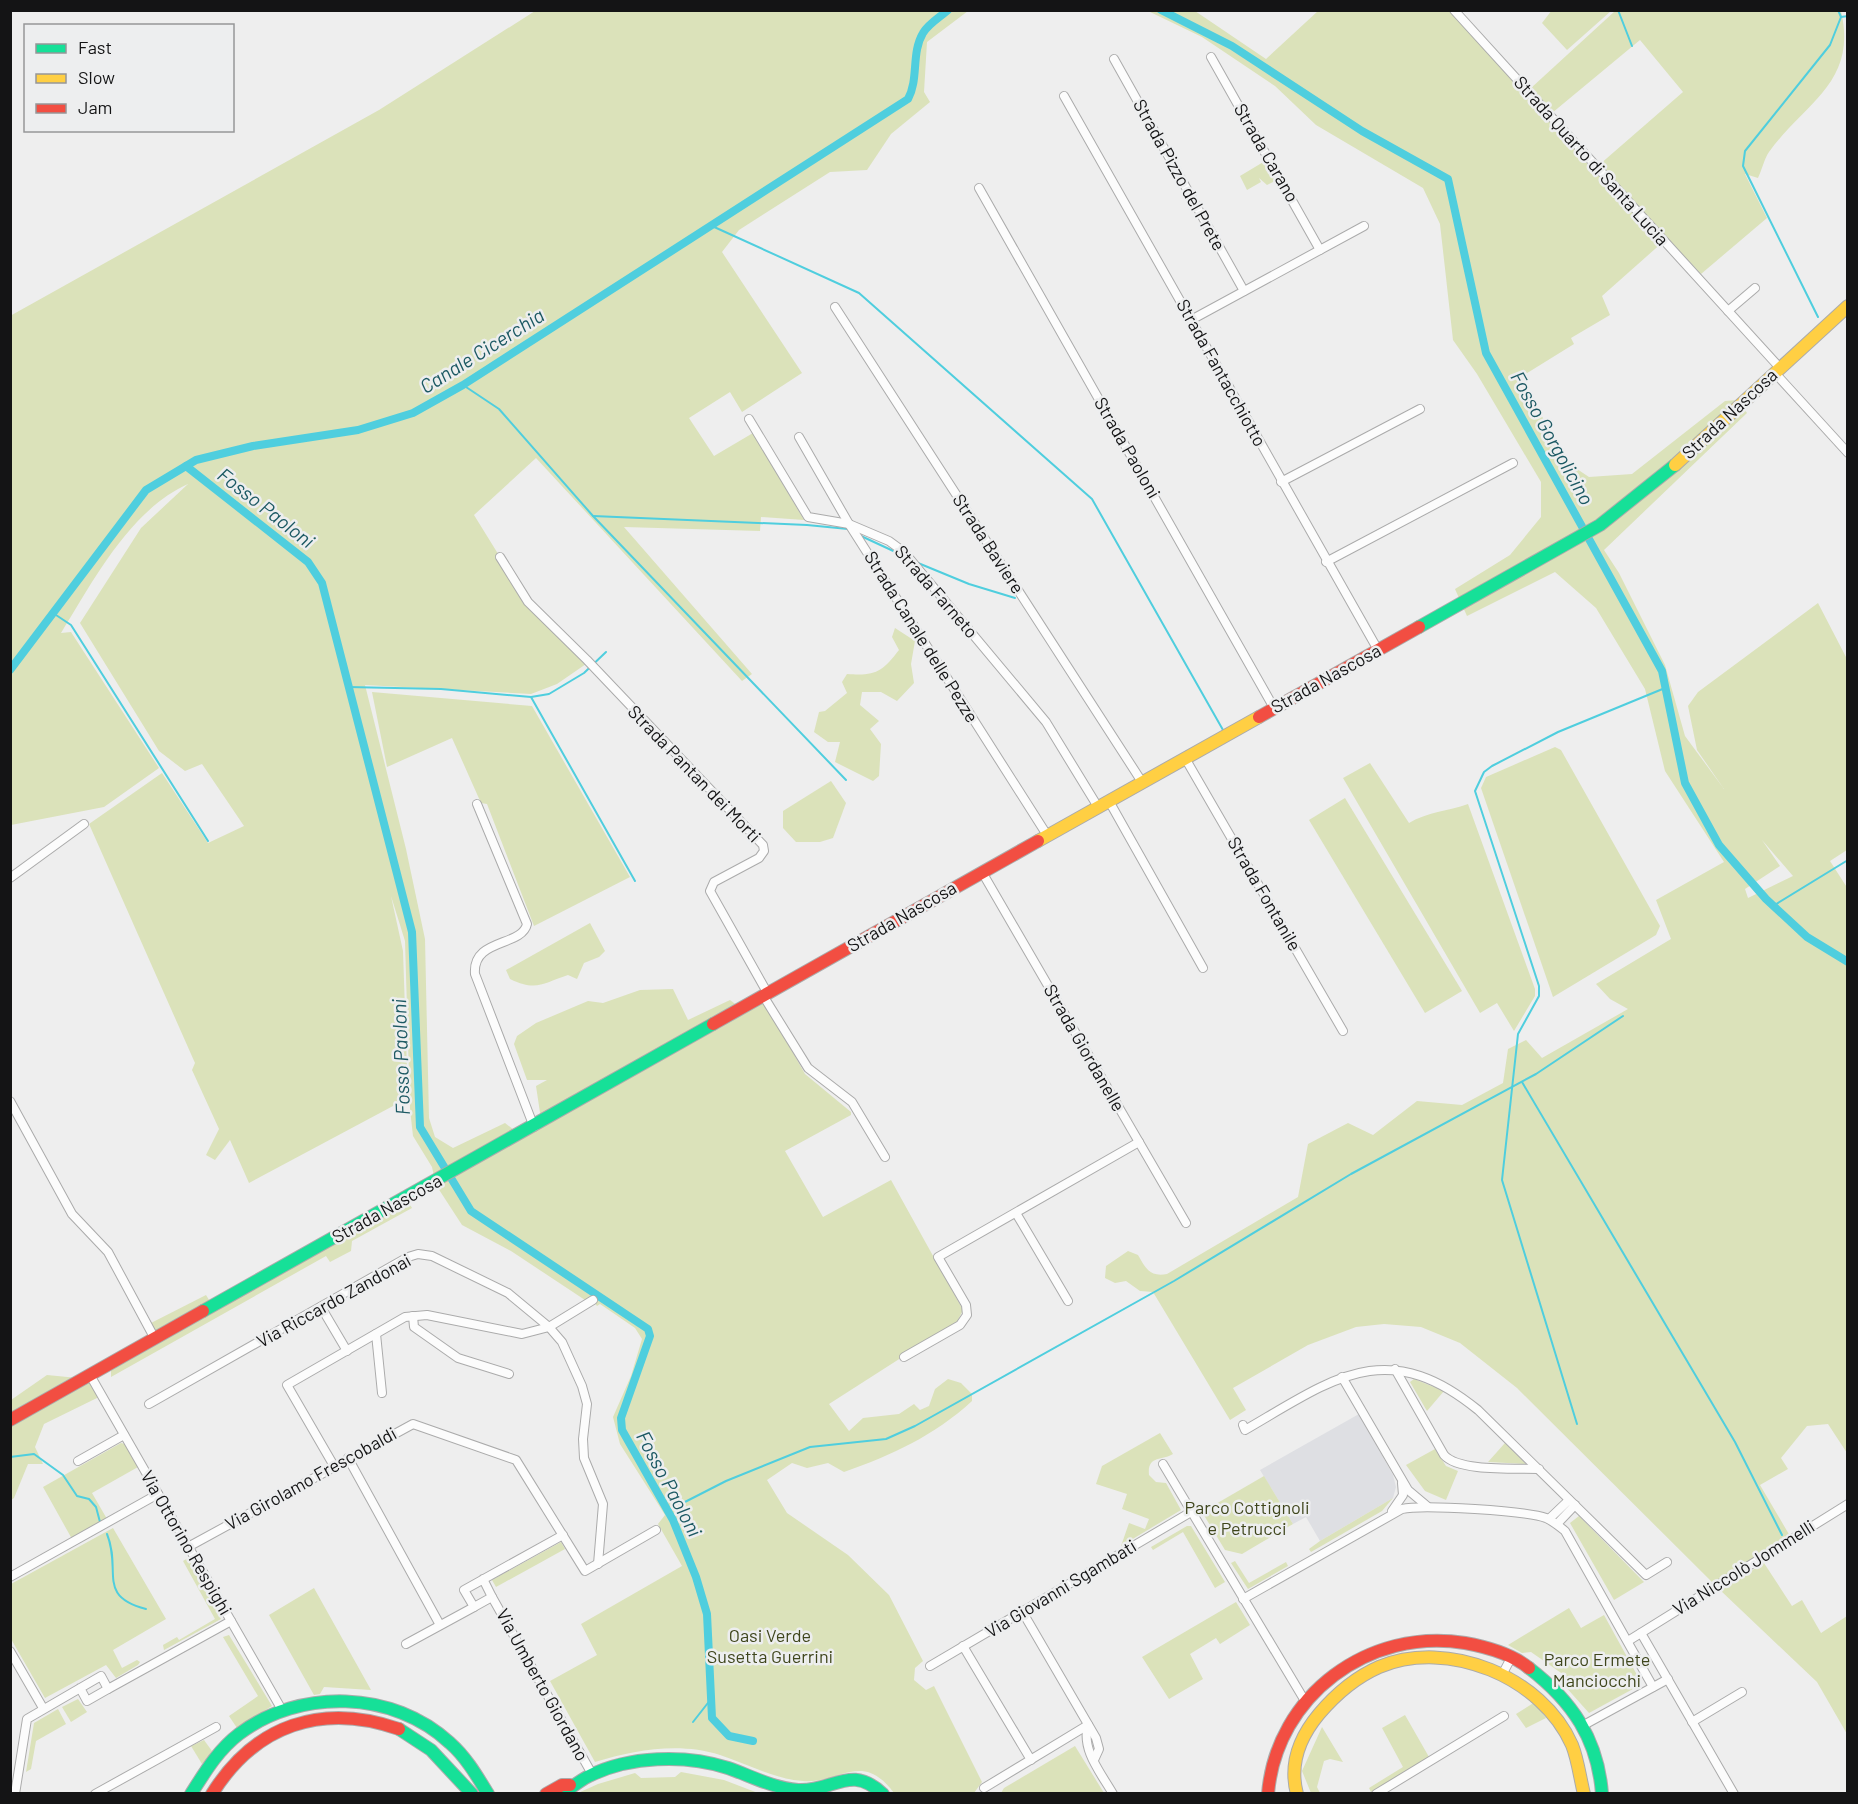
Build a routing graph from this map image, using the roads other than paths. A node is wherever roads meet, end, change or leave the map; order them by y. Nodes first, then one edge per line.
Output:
1 (1454, 10) edge
2 (1211, 57) dead end
3 (1114, 59) dead end
4 (1064, 96) dead end
5 (979, 188) dead end
6 (1364, 226) dead end
7 (1320, 250) junction
8 (1755, 288) dead end
9 (1244, 291) junction
10 (1848, 306) edge
11 (835, 307) dead end
12 (1728, 311) junction
13 (1191, 320) junction
14 (1777, 371) junction
15 (1420, 409) dead end
16 (749, 419) dead end
17 (799, 437) dead end
18 (1848, 453) edge
19 (1513, 463) dead end
20 (1281, 482) junction
21 (849, 524) junction
22 (500, 557) dead end
23 (1326, 562) junction
24 (1378, 650) junction
25 (1274, 708) junction
26 (1185, 758) junction
27 (1143, 782) junction
28 (477, 804) dead end
29 (1104, 804) junction
30 (84, 825) dead end
31 (1047, 836) junction
32 (982, 872) junction
33 (10, 878) edge
34 (1203, 968) dead end
35 (766, 996) junction
36 (1343, 1031) dead end
37 (10, 1101) edge
38 (534, 1127) junction
39 (1139, 1142) junction
40 (885, 1157) dead end
41 (1016, 1213) junction
42 (1186, 1223) dead end
43 (593, 1300) dead end
44 (1068, 1301) dead end
45 (321, 1307) junction
46 (413, 1316) junction
47 (549, 1327) junction
48 (376, 1334) junction
49 (155, 1339) junction
50 (347, 1351) junction
51 (904, 1357) dead end
52 (1395, 1369) junction
53 (509, 1374) dead end
54 (90, 1375) junction
55 (1342, 1377) junction
56 (382, 1393) dead end
57 (149, 1404) dead end
58 (10, 1420) edge
59 (1243, 1425) dead end
60 (124, 1435) junction
61 (348, 1458) junction
62 (78, 1461) dead end
63 (1163, 1464) dead end
64 (334, 1466) junction
65 (1539, 1469) junction
66 (1401, 1479) junction
67 (158, 1494) junction
68 (1572, 1502) junction
69 (1848, 1503) edge
70 (1429, 1507) junction
71 (1191, 1512) junction
72 (1391, 1512) junction
73 (1553, 1521) junction
74 (656, 1530) dead end
75 (563, 1535) junction
76 (188, 1547) junction
77 (1666, 1562) dead end
78 (598, 1564) junction
79 (10, 1577) edge
80 (483, 1579) junction
81 (492, 1597) junction
82 (1243, 1599) junction
83 (474, 1607) junction
84 (1022, 1611) junction
85 (231, 1621) junction
86 (440, 1625) junction
87 (1641, 1633) junction
88 (1628, 1641) junction
89 (405, 1644) dead end
90 (963, 1646) junction
91 (12, 1655) edge
92 (1511, 1658) junction
93 (930, 1666) dead end
94 (1503, 1673) junction
95 (1332, 1675) junction
96 (1668, 1678) junction
97 (1653, 1687) junction
98 (80, 1688) junction
99 (108, 1689) junction
100 (1342, 1690) junction
101 (1742, 1692) dead end
102 (1305, 1701) junction
103 (43, 1708) junction
104 (282, 1710) junction
105 (404, 1714) junction
106 (1504, 1716) dead end
107 (1692, 1722) junction
108 (1088, 1725) junction
109 (1582, 1726) junction
110 (216, 1727) dead end
111 (399, 1729) junction
112 (1031, 1760) junction
113 (592, 1774) junction
114 (761, 1783) junction
115 (984, 1788) dead end
116 (566, 1789) edge
117 (826, 1789) edge
118 (15, 1794) edge
119 (95, 1794) edge
120 (191, 1794) edge
121 (212, 1794) edge
122 (472, 1794) edge
123 (488, 1794) edge
124 (546, 1794) edge
125 (775, 1794) edge
126 (883, 1794) edge
127 (1113, 1794) edge
128 (1268, 1794) edge
129 (1297, 1794) edge
130 (1376, 1794) edge
131 (1584, 1794) edge
132 (1602, 1794) edge
133 (1734, 1794) edge

1 - 12 street, Strada Quarto di Santa Lucia
2 - 7 street, Strada Carano
3 - 9 street, Strada Pizzo del Prete
4 - 13 street, Strada Fantacchiotto
5 - 25 street, Strada Paoloni
6 - 7 street
7 - 9 street
8 - 12 street
9 - 13 street
10 - 14 street, Strada Nascosa
11 - 27 street, Strada Baviere
12 - 14 street, Strada Quarto di Santa Lucia
13 - 20 street, Strada Fantacchiotto
14 - 18 street, Strada Quarto di Santa Lucia
14 - 24 street, Strada Nascosa
15 - 20 street
16 - 21 street, Strada Farneto
17 - 21 street, Strada Canale delle Pezze
19 - 23 street
20 - 23 street, Strada Fantacchiotto
21 - 29 street, Strada Farneto
21 - 31 street, Strada Canale delle Pezze
22 - 35 street, Strada Pantan dei Morti
23 - 24 street, Strada Fantacchiotto
24 - 25 street, Strada Nascosa
25 - 26 street, Strada Nascosa
26 - 27 street, Strada Nascosa
26 - 36 street, Strada Fontanile
27 - 29 street, Strada Nascosa
28 - 38 street
29 - 31 street, Strada Nascosa
29 - 34 street, Strada Farneto
30 - 33 street
31 - 32 street, Strada Nascosa
32 - 35 street, Strada Nascosa
32 - 39 street, Strada Giordanelle
35 - 38 street, Strada Nascosa
35 - 40 street
37 - 49 street
38 - 49 street, Strada Nascosa
39 - 41 street
39 - 42 street, Strada Giordanelle
41 - 44 street
41 - 51 street
43 - 47 street
45 - 47 street, Via Riccardo Zandonai
45 - 50 street
45 - 57 street, Via Riccardo Zandonai
46 - 47 street
46 - 48 street
46 - 53 street
47 - 78 street, Via Riccardo Zandonai
48 - 50 street
48 - 56 street
49 - 54 street, Strada Nascosa
50 - 64 street
52 - 55 street
52 - 65 street
52 - 65 street
54 - 58 street, Strada Nascosa
54 - 60 street, Via Ottorino Respighi
55 - 59 street
55 - 66 street
60 - 62 street
60 - 67 street, Via Ottorino Respighi
61 - 64 street, Via Girolamo Frescobaldi
61 - 75 street, Via Girolamo Frescobaldi
61 - 86 street
63 - 71 street
64 - 76 street, Via Girolamo Frescobaldi
65 - 68 street
66 - 70 street
66 - 72 street
67 - 76 street, Via Ottorino Respighi
67 - 79 street
68 - 73 street
68 - 77 street
69 - 87 street, Via Niccolò Jommelli
70 - 72 street
70 - 73 street
71 - 82 street
71 - 84 street, Via Giovanni Sgambati
72 - 82 street
73 - 88 street
74 - 78 street
75 - 78 street, Via Girolamo Frescobaldi
75 - 80 street
76 - 85 street, Via Ottorino Respighi
80 - 81 street, Via Umberto Giordano
80 - 83 street
81 - 83 street
81 - 113 street, Via Umberto Giordano
82 - 102 street
83 - 86 street
84 - 90 street, Via Giovanni Sgambati
84 - 108 street
85 - 99 street
85 - 104 street, Via Ottorino Respighi
86 - 89 street
87 - 88 street, Via Niccolò Jommelli
87 - 96 street
88 - 97 street
90 - 93 street, Via Giovanni Sgambati
90 - 112 street
91 - 103 street
92 - 94 street
92 - 95 street
92 - 109 street
94 - 100 street
94 - 131 street
95 - 100 street
95 - 102 street
96 - 97 street
96 - 107 street
97 - 109 street
98 - 99 street
98 - 99 street
98 - 103 street
100 - 129 street
101 - 107 street
102 - 128 street
103 - 118 street
104 - 105 street
104 - 120 street
105 - 111 street
105 - 123 street
106 - 130 street
107 - 133 street
108 - 112 street
108 - 127 street
109 - 132 street
110 - 119 street
111 - 121 street
111 - 122 street
112 - 115 street
113 - 114 street
113 - 116 street
114 - 117 street
114 - 125 street
116 - 124 street
117 - 126 street

